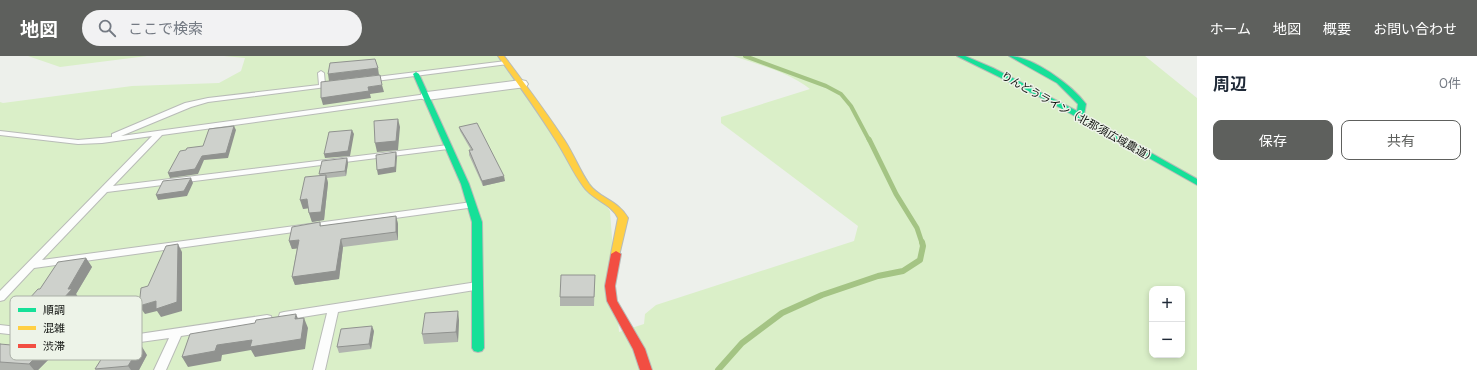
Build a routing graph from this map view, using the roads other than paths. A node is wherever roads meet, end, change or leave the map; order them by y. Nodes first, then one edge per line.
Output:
1 (960, 56) edge
2 (1012, 56) edge
3 (503, 60) edge
4 (321, 73) dead end
5 (416, 74) junction
6 (362, 81) edge
7 (338, 84) edge
8 (521, 84) junction
9 (322, 86) junction
10 (426, 96) junction
11 (1080, 116) junction
12 (0, 133) edge
13 (160, 133) junction
14 (102, 141) junction
15 (448, 147) junction
16 (1197, 182) edge
17 (105, 190) junction
18 (473, 205) junction
19 (31, 265) junction
20 (478, 286) junction
21 (0, 297) edge
22 (334, 309) junction
23 (0, 328) edge
24 (10, 329) edge
25 (177, 332) junction
26 (142, 337) edge
27 (478, 348) dead end
28 (160, 370) edge
29 (319, 370) edge
30 (646, 370) edge

1 - 11 street, りんどうライン（北那須広域農道）
2 - 11 street
3 - 5 lane
3 - 8 street
4 - 9 lane
5 - 6 lane
5 - 10 street
7 - 9 lane
8 - 10 street
8 - 30 street
9 - 14 lane
10 - 13 lane
10 - 15 street
11 - 16 street, りんどうライン（北那須広域農道）
12 - 14 lane
13 - 14 lane
13 - 17 lane
15 - 17 lane
15 - 18 street
17 - 19 lane
18 - 19 lane
18 - 20 street
19 - 21 lane
20 - 22 lane
20 - 27 street
22 - 25 lane
22 - 29 lane
23 - 24 lane
25 - 26 lane
25 - 28 lane

